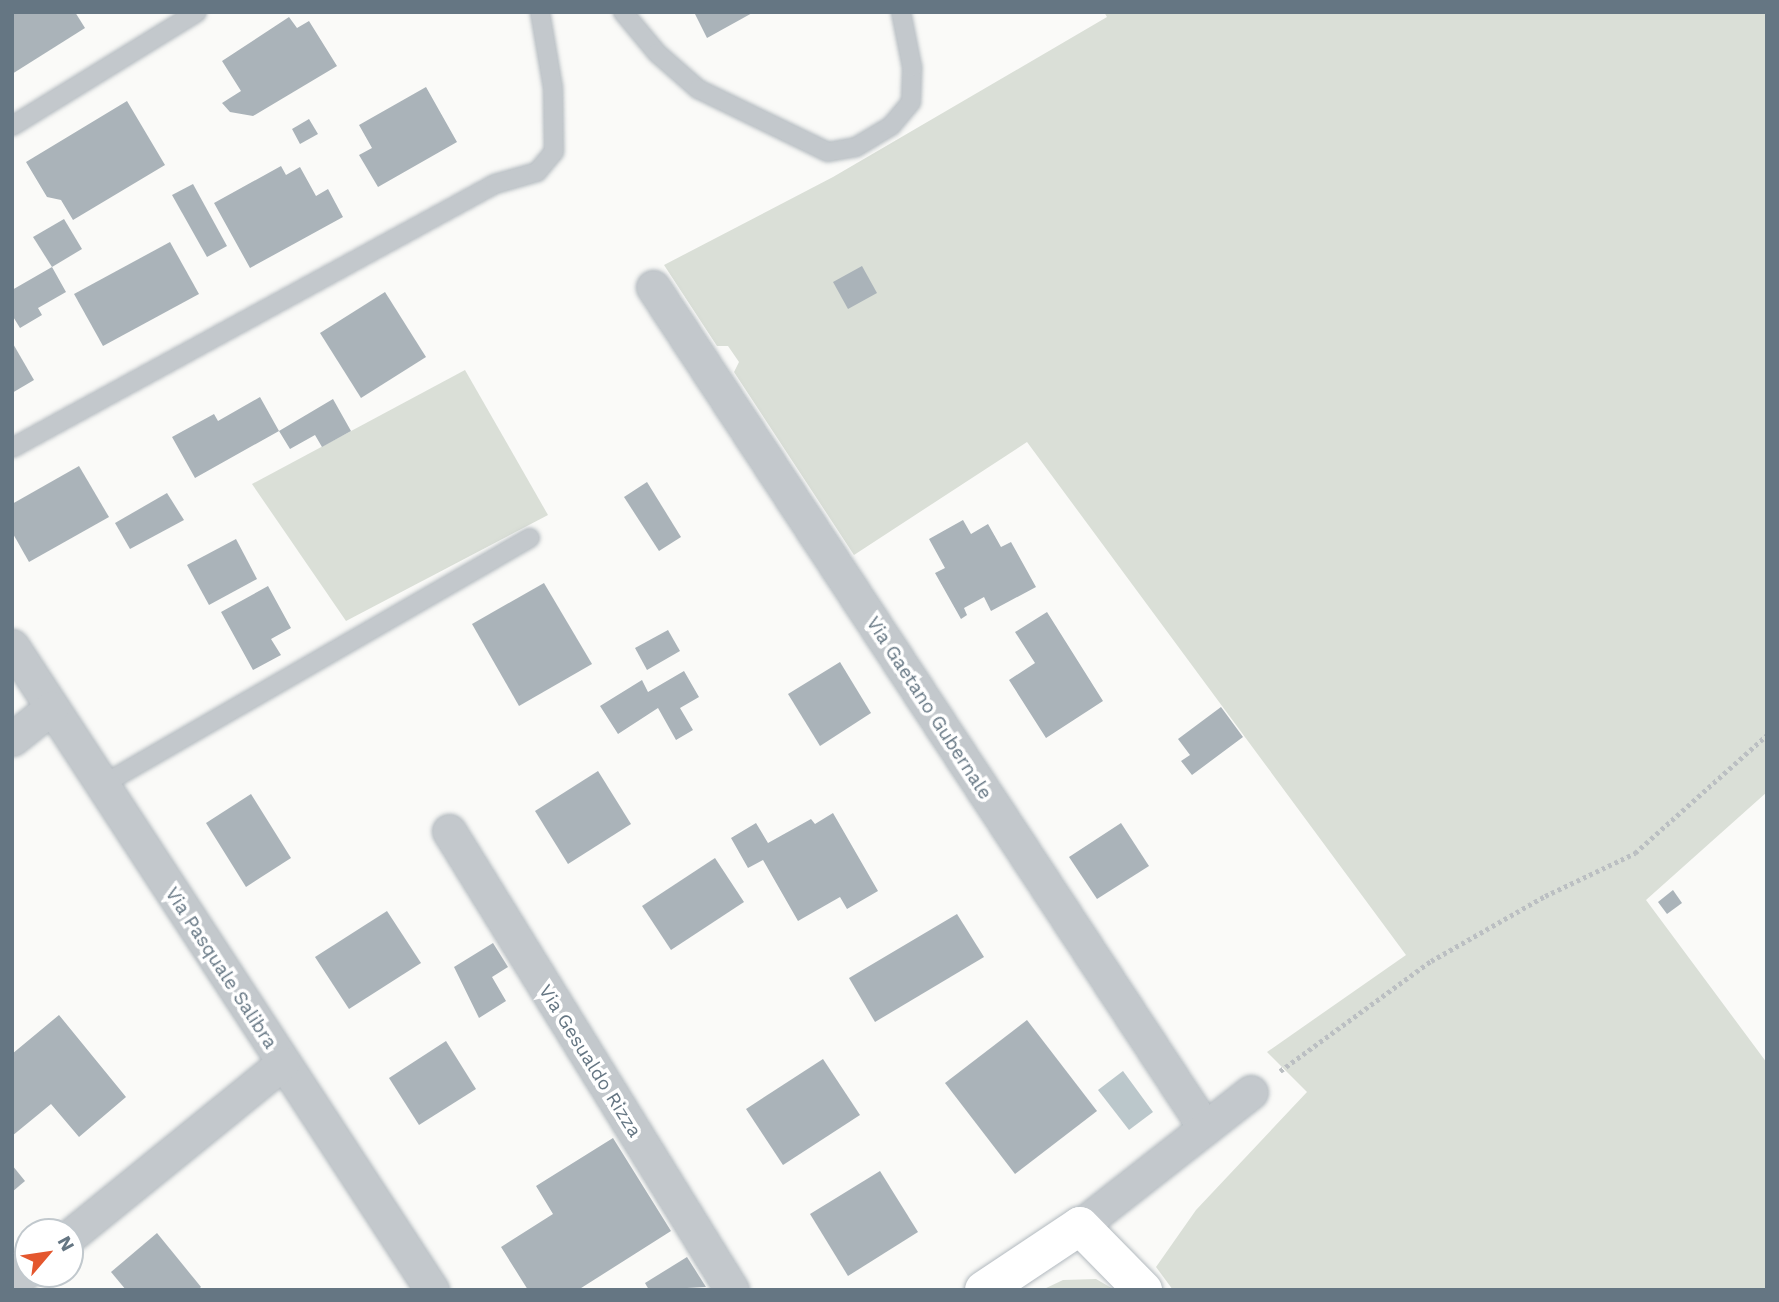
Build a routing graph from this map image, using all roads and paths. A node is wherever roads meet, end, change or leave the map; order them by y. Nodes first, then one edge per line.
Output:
1 (197, 12) edge
2 (540, 12) edge
3 (623, 12) edge
4 (901, 12) edge
5 (12, 126) edge
6 (653, 287) dead end
7 (12, 449) edge
8 (530, 538) dead end
9 (12, 646) edge
10 (51, 708) junction
11 (1767, 736) edge
12 (12, 739) edge
13 (102, 785) junction
14 (449, 831) dead end
15 (283, 1063) junction
16 (1251, 1092) joint
17 (1205, 1128) junction
18 (84, 1225) edge
19 (1080, 1226) junction
20 (424, 1286) edge
21 (732, 1290) edge
22 (984, 1290) edge
23 (1143, 1290) edge

1 - 5 lane
2 - 7 lane
3 - 4 lane
6 - 17 street, Via Gaetano Gubernale
8 - 13 lane
9 - 10 street, Via Pasquale Salibra
10 - 12 street
10 - 13 street, Via Pasquale Salibra
11 - 16 path
13 - 15 street, Via Pasquale Salibra
14 - 21 street, Via Gesualdo Rizza
15 - 18 street
15 - 20 street, Via Pasquale Salibra
16 - 17 street
17 - 19 street
19 - 22 street
19 - 23 street

